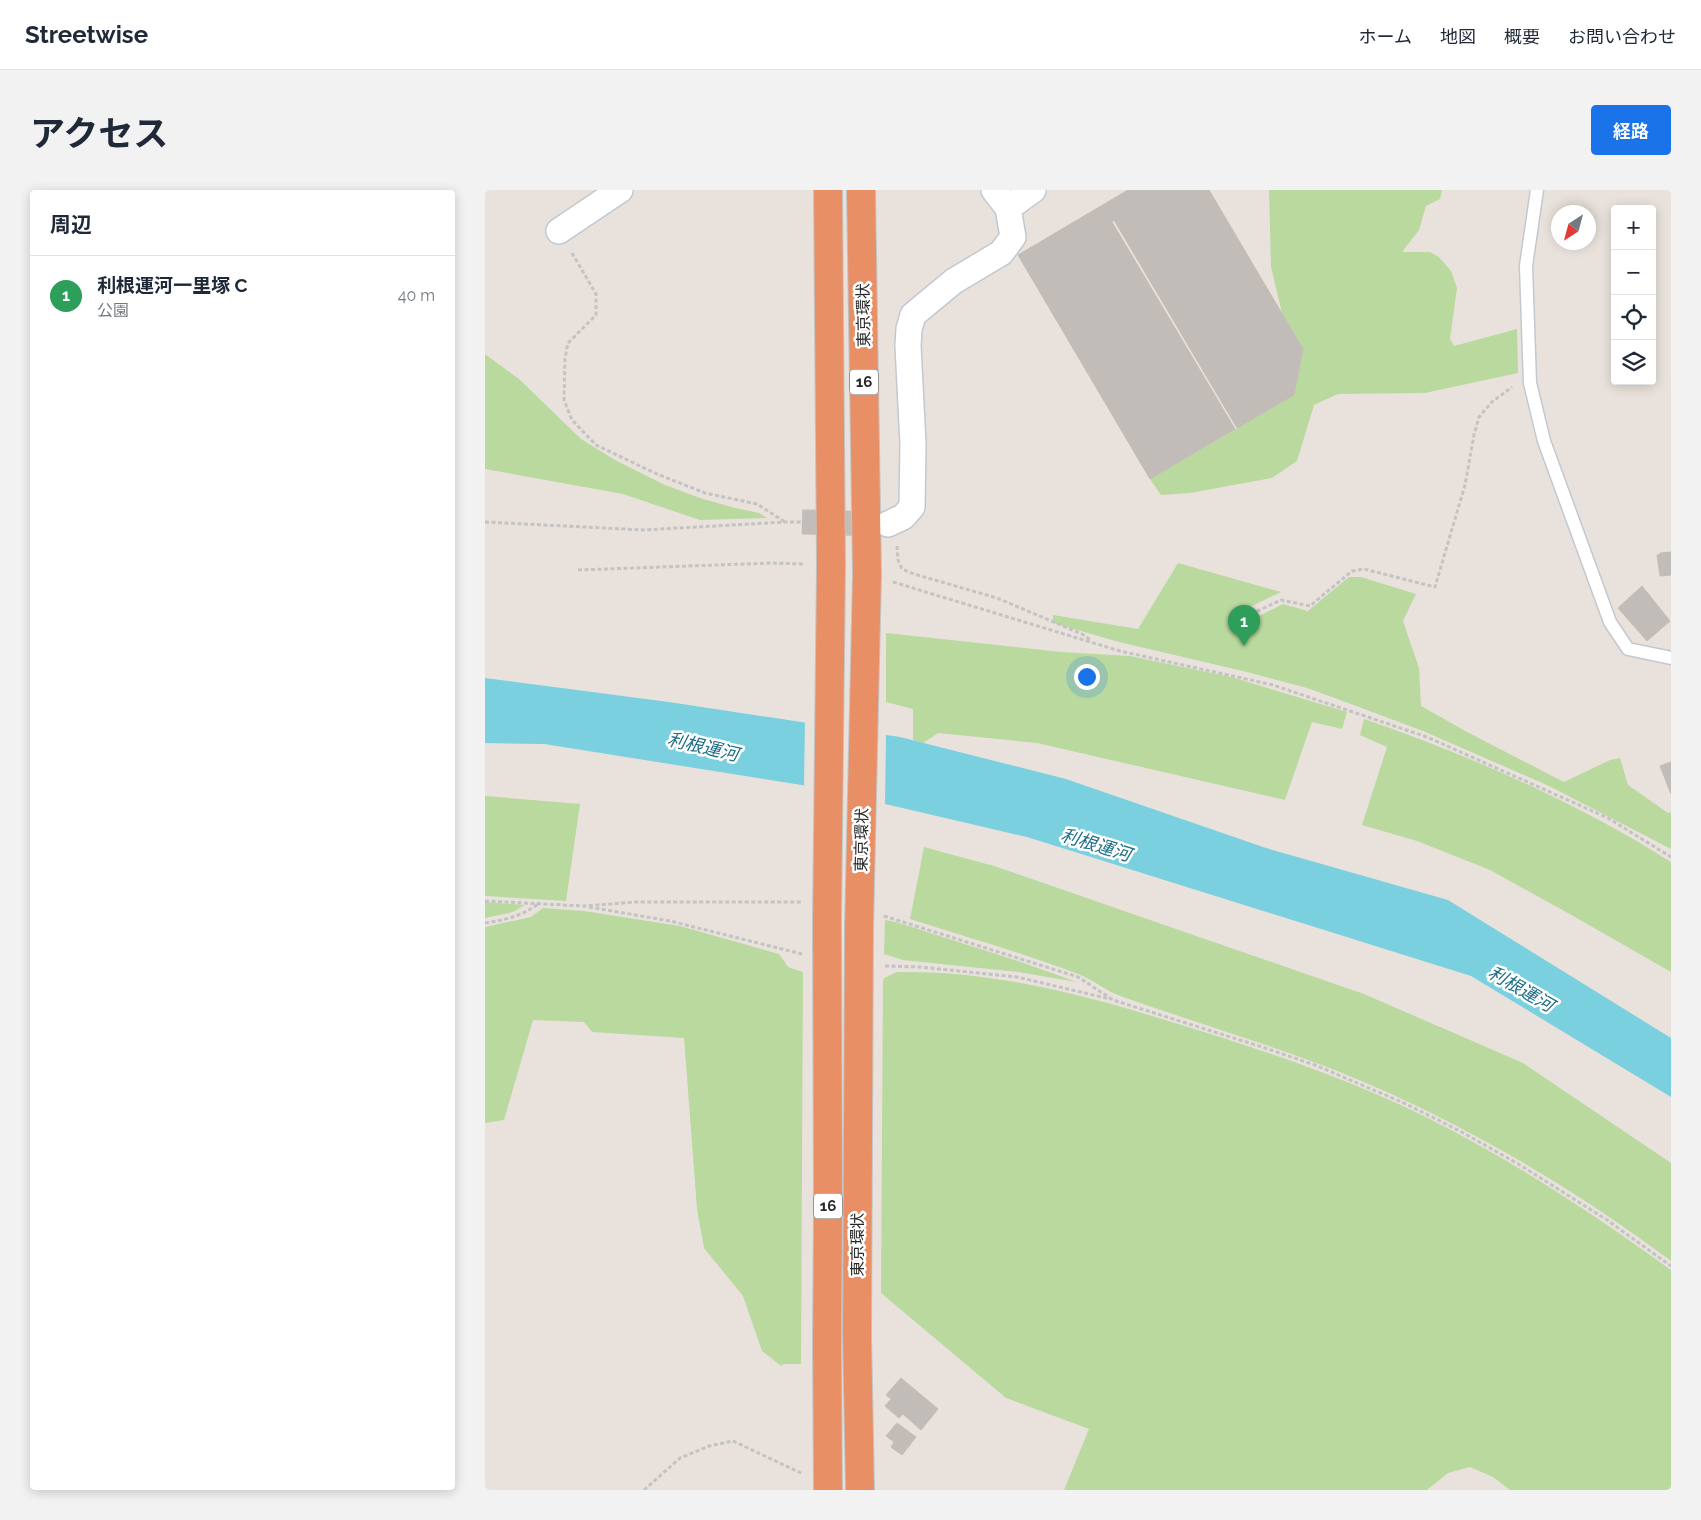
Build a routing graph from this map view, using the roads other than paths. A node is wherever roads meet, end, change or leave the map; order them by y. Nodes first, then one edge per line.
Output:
1 (621, 190) edge
2 (828, 190) edge
3 (861, 190) edge
4 (1033, 190) edge
5 (1537, 190) edge
6 (1001, 199) edge
7 (559, 231) road end
8 (891, 523) tunnel mouth
9 (1671, 658) edge
10 (828, 1488) edge
11 (861, 1490) edge

1 - 7 street
2 - 10 highway, 東京環状 / 16, bridge
3 - 11 highway, 東京環状 / 16, bridge
4 - 6 street
5 - 9 lane
6 - 8 street

